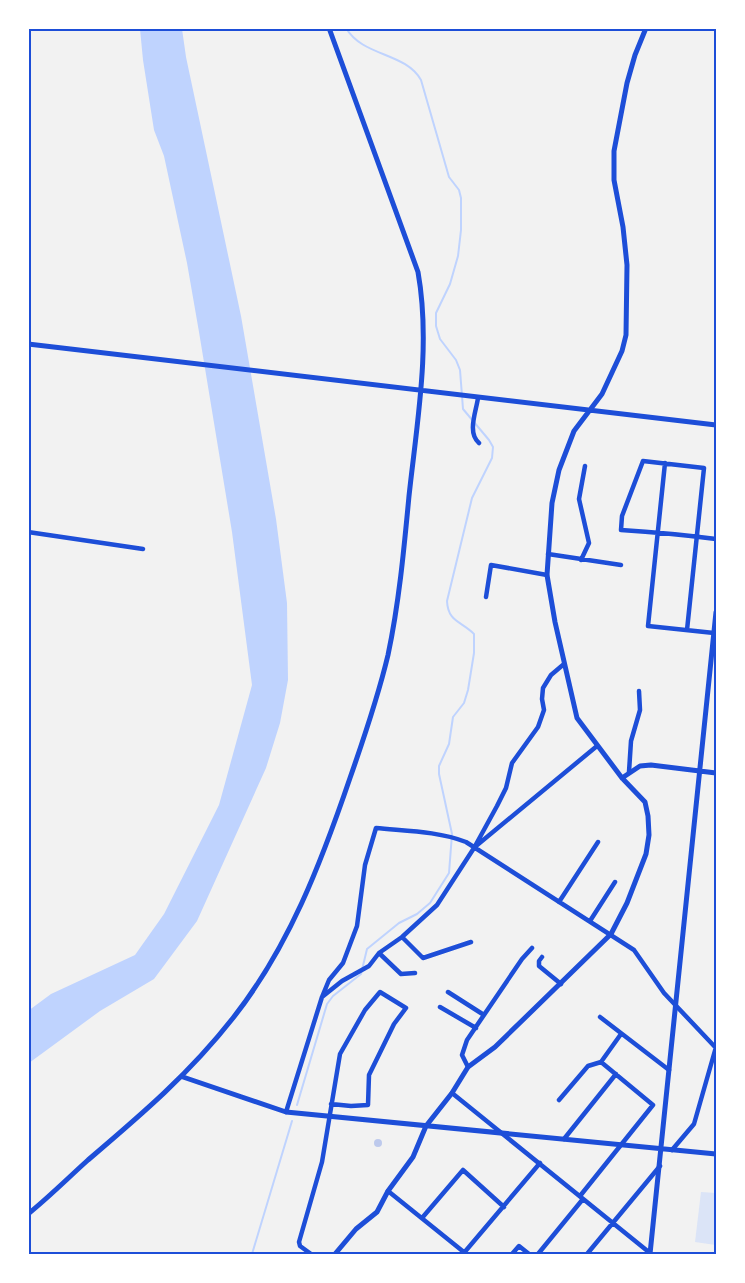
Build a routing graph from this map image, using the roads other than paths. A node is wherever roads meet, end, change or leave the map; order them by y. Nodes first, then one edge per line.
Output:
1 (329, 28) edge
2 (646, 28) edge
3 (28, 344) edge
4 (420, 392) junction
5 (478, 398) junction
6 (590, 411) junction
7 (717, 425) edge
8 (479, 443) dead end
9 (665, 463) junction
10 (585, 466) dead end
11 (28, 532) edge
12 (657, 532) junction
13 (696, 537) junction
14 (717, 539) edge
15 (143, 549) dead end
16 (548, 554) junction
17 (581, 560) junction
18 (621, 565) dead end
19 (547, 575) junction
20 (486, 597) dead end
21 (717, 612) edge
22 (687, 630) junction
23 (715, 633) edge
24 (564, 663) junction
25 (639, 691) dead end
26 (597, 746) junction
27 (701, 771) junction
28 (629, 772) junction
29 (717, 773) edge
30 (622, 778) junction
31 (598, 842) dead end
32 (474, 848) junction
33 (615, 882) dead end
34 (559, 902) junction
35 (590, 921) junction
36 (611, 934) junction
37 (402, 937) junction
38 (471, 942) dead end
39 (532, 948) dead end
40 (380, 953) junction
41 (542, 957) dead end
42 (415, 973) dead end
43 (561, 984) junction
44 (448, 992) dead end
45 (322, 997) junction
46 (676, 1006) junction
47 (440, 1007) dead end
48 (484, 1015) junction
49 (600, 1017) dead end
50 (476, 1029) junction
51 (621, 1034) junction
52 (716, 1047) edge
53 (601, 1062) junction
54 (468, 1067) junction
55 (669, 1070) junction
56 (616, 1074) junction
57 (183, 1077) junction
58 (453, 1092) junction
59 (559, 1100) dead end
60 (331, 1104) junction
61 (286, 1112) junction
62 (330, 1116) junction
63 (426, 1126) junction
64 (502, 1133) junction
65 (564, 1139) junction
66 (621, 1145) junction
67 (661, 1149) junction
68 (672, 1150) junction
69 (717, 1154) edge
70 (540, 1163) junction
71 (660, 1166) junction
72 (388, 1191) junction
73 (582, 1197) junction
74 (504, 1206) junction
75 (28, 1214) edge
76 (422, 1218) junction
77 (613, 1223) junction
78 (311, 1254) edge
79 (335, 1254) edge
80 (465, 1254) edge
81 (512, 1254) edge
82 (529, 1254) edge
83 (538, 1254) edge
84 (587, 1254) edge
85 (650, 1254) edge

1 - 4 street
2 - 6 street
3 - 4 street
4 - 5 street
4 - 57 street
5 - 6 street
5 - 8 street
6 - 7 street
6 - 16 street
9 - 12 street
9 - 12 street
9 - 13 street
10 - 17 street
11 - 15 street
12 - 13 street
12 - 22 street
13 - 14 street
13 - 22 street
16 - 17 street
16 - 19 street
17 - 18 street
19 - 20 street
19 - 24 street
21 - 23 street
22 - 23 street
23 - 27 street
24 - 26 street
24 - 32 street
25 - 28 street
26 - 30 street
26 - 32 street
27 - 28 street
27 - 29 street
27 - 46 street
28 - 30 street
30 - 36 street
31 - 34 street
32 - 34 street
32 - 37 street
32 - 45 street
33 - 35 street
34 - 35 street
35 - 36 street
36 - 43 street
36 - 46 street
37 - 38 street
37 - 40 street
39 - 48 street
40 - 42 street
40 - 45 street
41 - 43 street
43 - 54 street
44 - 48 street
45 - 61 street
46 - 52 street
46 - 55 street
47 - 50 street
48 - 50 street
49 - 51 street
50 - 54 street
51 - 53 street
51 - 55 street
52 - 68 street
53 - 56 street
53 - 59 street
54 - 58 street
55 - 67 street
56 - 65 street
56 - 66 street
57 - 61 street
57 - 75 street
58 - 63 street
58 - 64 street
60 - 60 street
60 - 62 street
61 - 62 street
62 - 63 street
62 - 78 street
63 - 64 street
63 - 72 street
64 - 65 street
64 - 70 street
65 - 66 street
66 - 67 street
66 - 73 street
67 - 68 street
67 - 71 street
68 - 69 street
70 - 73 street
70 - 74 street
71 - 77 street
71 - 85 street
72 - 76 street
72 - 79 street
73 - 77 street
73 - 83 street
74 - 76 street
74 - 80 street
76 - 80 street
77 - 84 street
77 - 85 street
81 - 82 street

